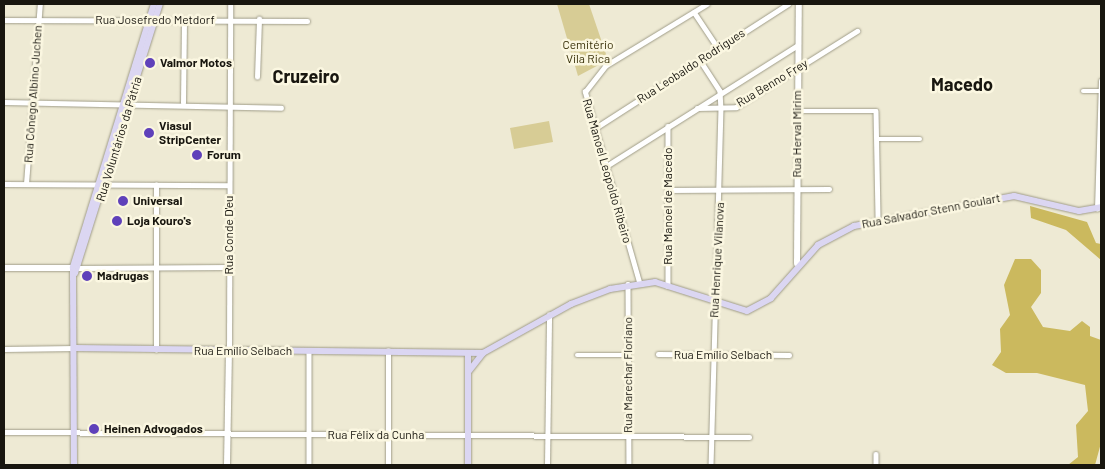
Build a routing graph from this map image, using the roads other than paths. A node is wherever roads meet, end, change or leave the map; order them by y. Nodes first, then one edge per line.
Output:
1 (40, 4) edge
2 (154, 4) edge
3 (160, 4) edge
4 (230, 4) edge
5 (707, 4) edge
6 (788, 4) edge
7 (799, 4) edge
8 (694, 12) junction
9 (259, 19) junction
10 (4, 20) edge
11 (39, 20) junction
12 (152, 20) junction
13 (184, 20) junction
14 (230, 20) junction
15 (306, 21) dead end
16 (857, 31) dead end
17 (798, 45) junction
18 (718, 48) junction
19 (700, 60) junction
20 (798, 68) junction
21 (257, 77) dead end
22 (1101, 81) edge
23 (720, 91) junction
24 (1083, 91) dead end
25 (1101, 91) edge
26 (4, 102) edge
27 (32, 103) junction
28 (127, 103) junction
29 (183, 103) junction
30 (230, 104) junction
31 (281, 108) dead end
32 (696, 108) junction
33 (721, 108) junction
34 (797, 111) junction
35 (668, 126) junction
36 (594, 129) junction
37 (878, 139) junction
38 (920, 139) dead end
39 (605, 167) junction
40 (4, 184) edge
41 (26, 184) junction
42 (102, 185) junction
43 (156, 185) junction
44 (229, 185) junction
45 (829, 189) dead end
46 (669, 190) junction
47 (720, 190) junction
48 (797, 190) junction
49 (1099, 208) edge
50 (878, 220) junction
51 (797, 264) junction
52 (229, 267) junction
53 (4, 268) edge
54 (76, 269) junction
55 (156, 269) junction
56 (639, 282) junction
57 (628, 284) junction
58 (668, 286) junction
59 (717, 304) junction
60 (549, 315) junction
61 (74, 348) junction
62 (4, 349) edge
63 (156, 350) junction
64 (229, 351) junction
65 (309, 351) junction
66 (388, 351) junction
67 (468, 353) junction
68 (483, 353) junction
69 (628, 354) junction
70 (658, 354) dead end
71 (711, 354) junction
72 (577, 355) dead end
73 (789, 355) dead end
74 (469, 371) junction
75 (74, 431) junction
76 (4, 432) edge
77 (227, 434) junction
78 (309, 434) junction
79 (388, 435) junction
80 (468, 436) junction
81 (547, 437) junction
82 (749, 437) dead end
83 (629, 438) junction
84 (711, 438) junction
85 (876, 454) dead end
86 (74, 465) edge
87 (227, 465) edge
88 (309, 465) edge
89 (388, 465) edge
90 (468, 465) edge
91 (547, 465) edge
92 (629, 465) edge
93 (711, 465) edge
94 (876, 465) edge

1 - 11 street, Rua Cônego Albino Juchen
2 - 12 main road, Rua Voluntários da Pátria
3 - 12 main road, Rua Voluntários da Pátria
4 - 14 street, Rua Conde D'eu
5 - 8 street, Rua Manoel Leopoldo Ribeiro
6 - 18 street, Rua Leobaldo Rodrigues
7 - 17 street, Rua Herval Mirim
8 - 18 street
8 - 36 street, Rua Manoel Leopoldo Ribeiro
9 - 14 street, Rua Josefredo Metdorf
9 - 15 street, Rua Josefredo Metdorf
9 - 21 street
10 - 11 street, Rua Josefredo Metdorf
11 - 12 street, Rua Josefredo Metdorf
11 - 27 street, Rua Cônego Albino Juchen
12 - 13 street, Rua Josefredo Metdorf
12 - 28 main road, Rua Voluntários da Pátria
13 - 14 street, Rua Josefredo Metdorf
13 - 29 street
14 - 30 street, Rua Conde D'eu
16 - 20 street, Rua Benno Frey
17 - 20 street, Rua Herval Mirim
17 - 23 street
18 - 19 street, Rua Leobaldo Rodrigues
19 - 23 street, Rua Henrique Vilanova
19 - 36 street, Rua Leobaldo Rodrigues
20 - 33 street, Rua Benno Frey
20 - 34 street, Rua Herval Mirim
22 - 25 street
23 - 32 street
23 - 33 street, Rua Henrique Vilanova
24 - 25 street
25 - 49 street
26 - 27 street
27 - 28 street
27 - 41 street, Rua Cônego Albino Juchen
28 - 29 street
28 - 42 main road, Rua Voluntários da Pátria
29 - 30 street
30 - 31 street
30 - 44 street, Rua Conde D'eu
32 - 33 street, Rua Benno Frey
32 - 35 street
33 - 47 street, Rua Henrique Vilanova
34 - 37 street
34 - 48 street, Rua Herval Mirim
35 - 39 street
35 - 46 street, Rua Manoel de Macedo
36 - 39 street, Rua Manoel Leopoldo Ribeiro
37 - 38 street
37 - 50 street
39 - 56 street, Rua Manoel Leopoldo Ribeiro
40 - 41 street
41 - 42 street
42 - 43 street
42 - 54 main road, Rua Voluntários da Pátria
43 - 44 street
43 - 55 street
44 - 52 street, Rua Conde D'eu
45 - 48 street
46 - 47 street
46 - 58 street, Rua Manoel de Macedo
47 - 48 street
47 - 59 street, Rua Henrique Vilanova
48 - 51 street, Rua Herval Mirim
49 - 50 main road, Rua Salvador Stenn Goulart
50 - 51 main road, Rua Salvador Stenn Goulart
51 - 59 main road, Rua Salvador Stenn Goulart
52 - 55 street
52 - 64 street, Rua Conde D'eu
53 - 54 street
54 - 55 street
54 - 61 main road, Rua Voluntários da Pátria
55 - 63 street
56 - 57 main road, Rua Salvador Stenn Goulart
56 - 58 main road, Rua Salvador Stenn Goulart
57 - 60 main road, Rua Salvador Stenn Goulart
57 - 69 street, Rua Marechar Floriano
58 - 59 main road, Rua Salvador Stenn Goulart
59 - 71 street, Rua Henrique Vilanova
60 - 68 main road, Rua Salvador Stenn Goulart
60 - 81 street
61 - 62 street, Rua Emílio Selbach
61 - 63 main road, Rua Emílio Selbach
61 - 75 main road, Rua Voluntários da Pátria
63 - 64 main road, Rua Emílio Selbach
64 - 65 main road, Rua Emílio Selbach
64 - 77 street, Rua Conde D'eu
65 - 66 main road, Rua Emílio Selbach
65 - 78 street
66 - 67 main road, Rua Emílio Selbach
66 - 79 street
67 - 68 main road, Rua Emílio Selbach
67 - 74 main road
68 - 74 main road
69 - 72 street
69 - 83 street, Rua Marechar Floriano
70 - 71 street, Rua Emílio Selbach
71 - 73 street, Rua Emílio Selbach
71 - 84 street, Rua Henrique Vilanova
74 - 80 main road
75 - 76 street, Rua Félix da Cunha
75 - 77 street, Rua Félix da Cunha
75 - 86 main road, Rua Voluntários da Pátria
77 - 78 street, Rua Félix da Cunha
77 - 87 street, Rua Conde D'eu
78 - 79 street, Rua Félix da Cunha
78 - 88 street
79 - 80 street, Rua Félix da Cunha
79 - 89 street
80 - 81 street, Rua Félix da Cunha
80 - 90 main road
81 - 83 street, Rua Félix da Cunha
81 - 91 street
82 - 84 street, Rua Félix da Cunha
83 - 84 street, Rua Félix da Cunha
83 - 92 street, Rua Marechar Floriano
84 - 93 street, Rua Henrique Vilanova
85 - 94 street

